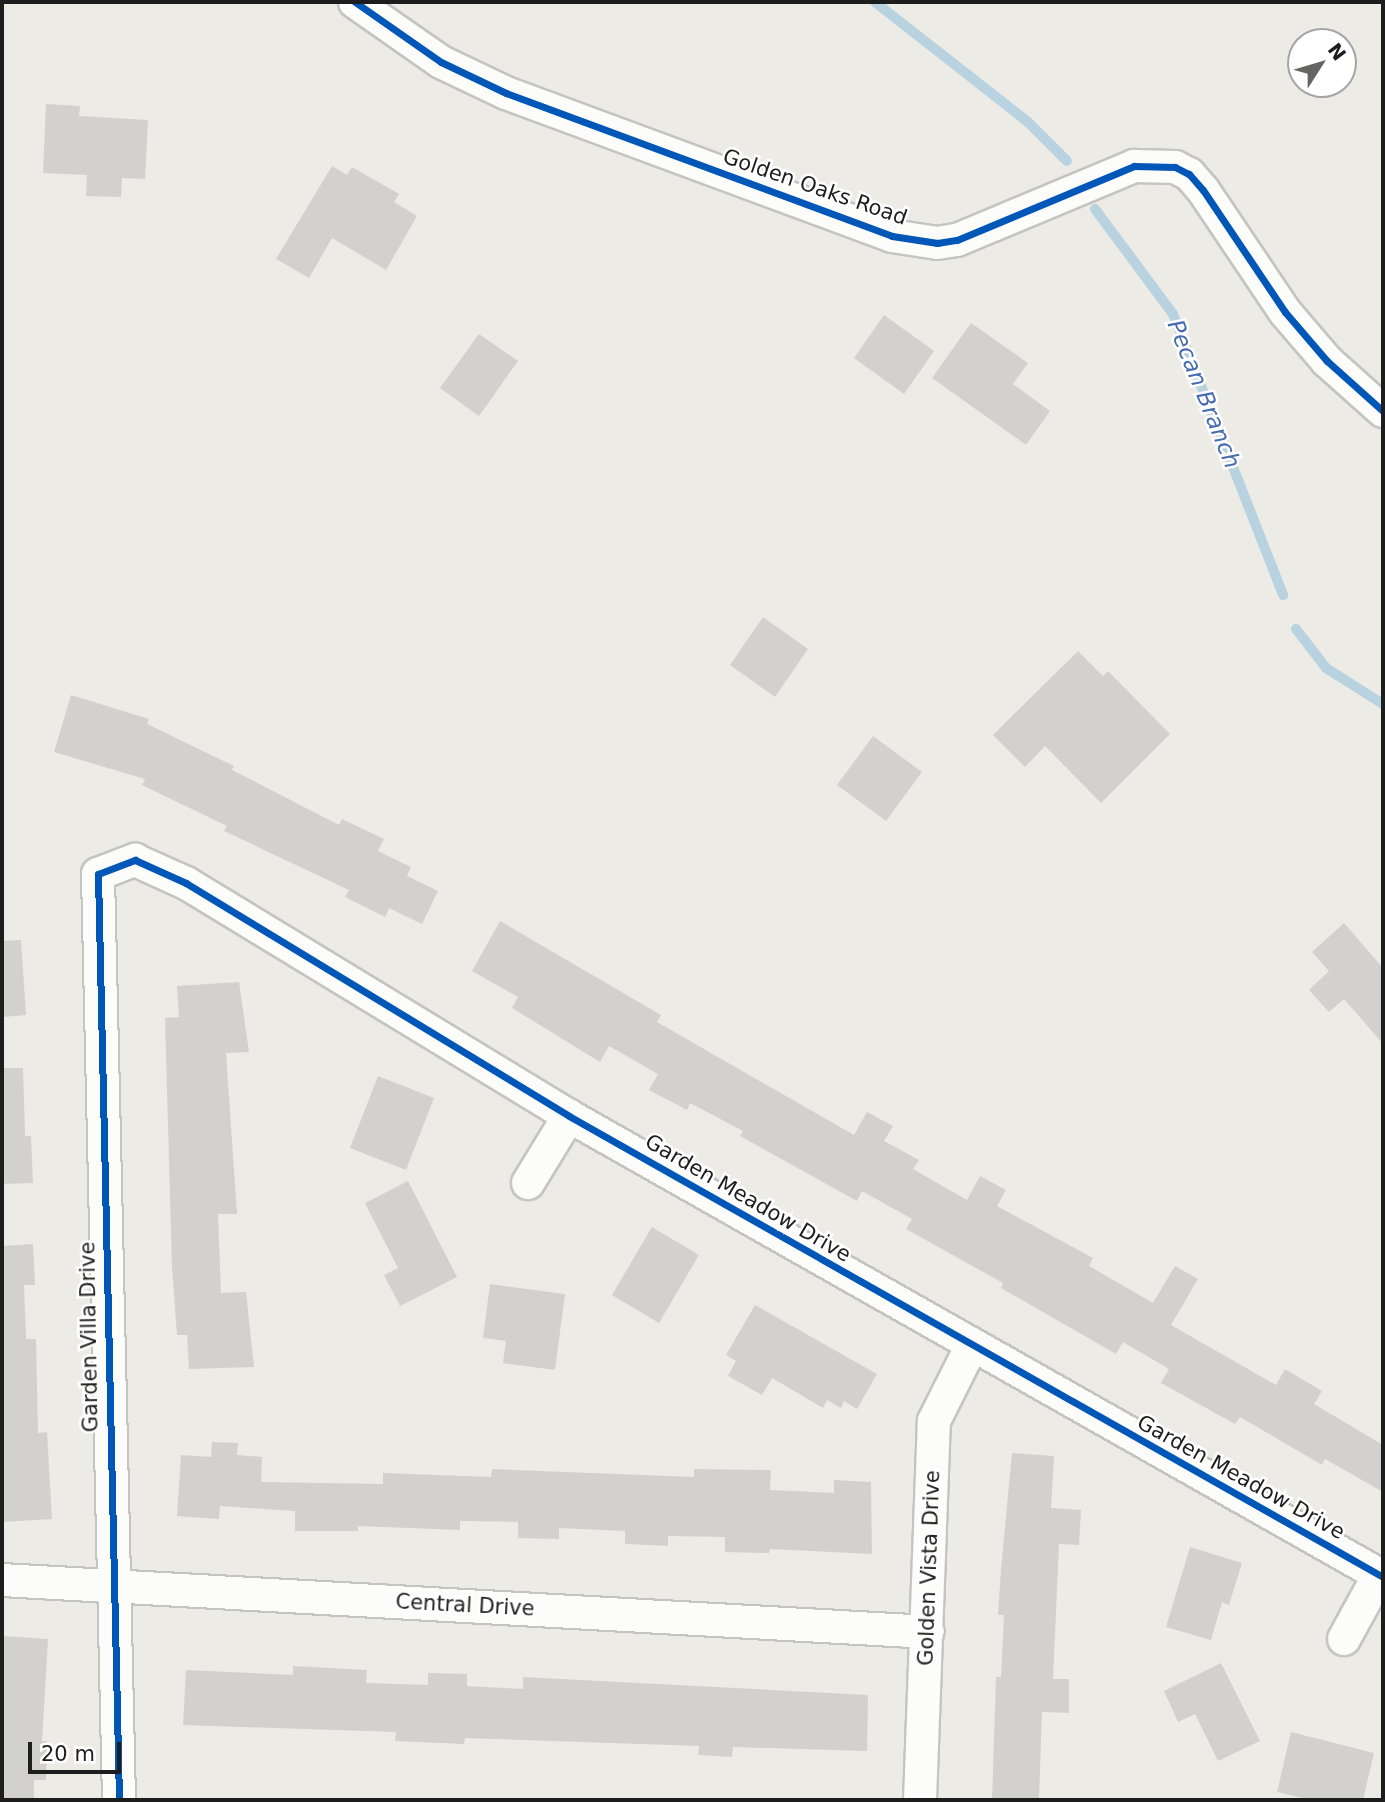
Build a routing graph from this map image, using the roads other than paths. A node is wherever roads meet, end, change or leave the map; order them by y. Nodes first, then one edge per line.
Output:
1 (355, 2) edge
2 (1383, 411) edge
3 (98, 873) joint
4 (569, 1116) junction
5 (528, 1183) dead end
6 (972, 1345) junction
7 (1381, 1576) edge
8 (2, 1580) edge
9 (111, 1585) junction
10 (928, 1632) junction
11 (1344, 1639) dead end
12 (119, 1800) edge
13 (920, 1800) edge

1 - 2 street, Golden Oaks Road
3 - 4 street, Garden Meadow Drive
3 - 9 street, Garden Villa Drive
4 - 5 street
4 - 6 street, Garden Meadow Drive
6 - 7 street, Garden Meadow Drive
6 - 10 street, Golden Vista Drive
7 - 11 street, Garden Meadow Drive
8 - 9 street, Central Drive
9 - 10 street, Central Drive
9 - 12 street, Garden Villa Drive
10 - 13 street, Golden Vista Drive

